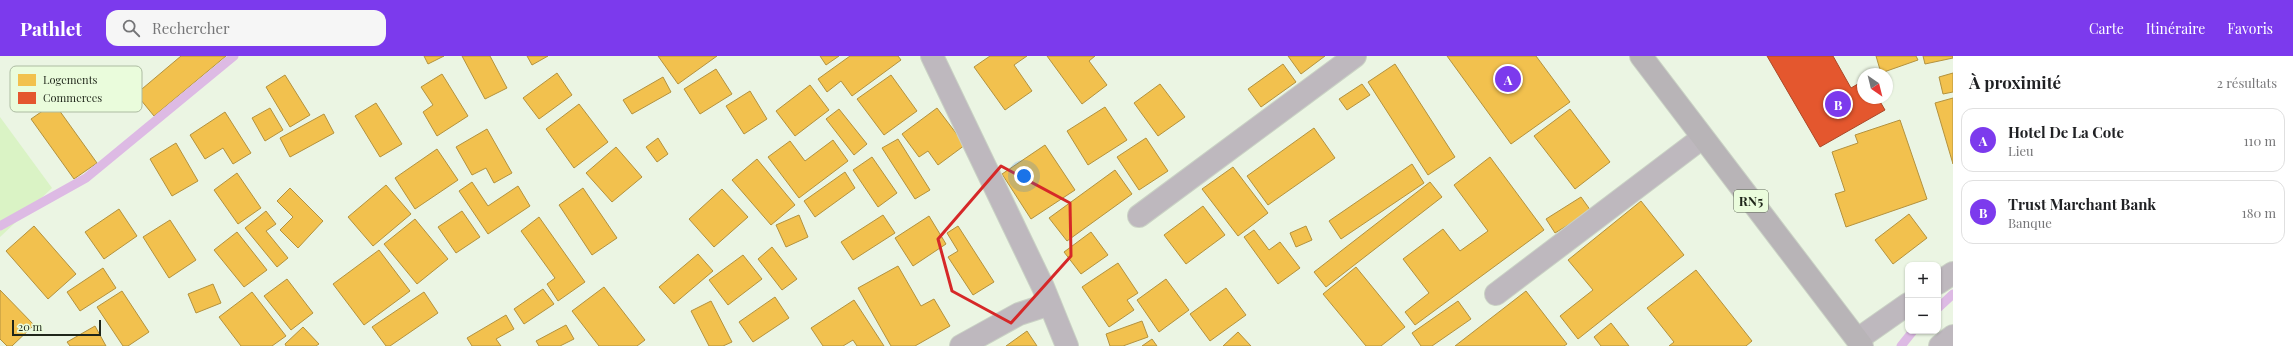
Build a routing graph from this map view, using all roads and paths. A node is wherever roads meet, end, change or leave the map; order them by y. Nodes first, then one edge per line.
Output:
1 (932, 56) edge
2 (1355, 56) edge
3 (1641, 56) edge
4 (1702, 138) junction
5 (1140, 216) dead end
6 (1953, 273) edge
7 (1941, 282) edge
8 (1496, 294) dead end
9 (1050, 304) junction
10 (1905, 306) edge
11 (1953, 336) edge
12 (1860, 343) edge
13 (961, 346) edge
14 (1067, 346) edge
15 (1940, 346) edge

1 - 9 street
2 - 5 street
3 - 4 highway, RN5
4 - 8 street
4 - 12 highway, RN5
6 - 7 street
9 - 13 street
9 - 14 street
10 - 12 street
11 - 15 street

